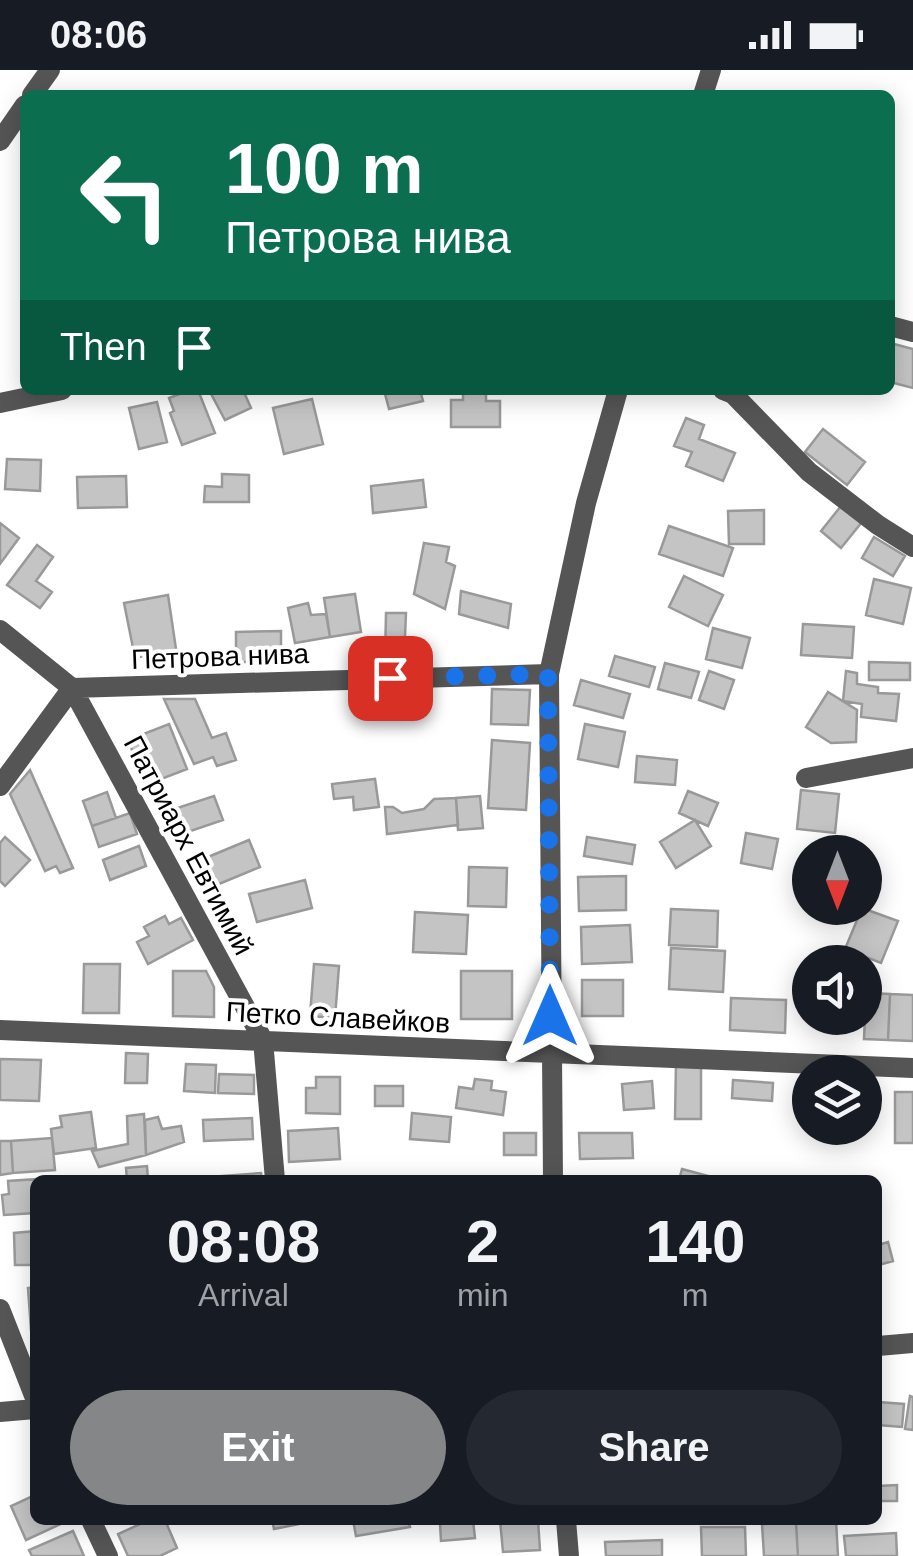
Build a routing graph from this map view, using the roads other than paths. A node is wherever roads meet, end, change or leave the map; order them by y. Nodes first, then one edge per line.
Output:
1 (20, 113) edge
2 (0, 141) edge
3 (38, 395) edge
4 (617, 395) edge
5 (734, 395) edge
6 (0, 403) edge
7 (913, 547) edge
8 (0, 630) edge
9 (548, 674) junction
10 (72, 688) junction
11 (913, 758) edge
12 (806, 778) dead end
13 (0, 786) edge
14 (0, 1030) edge
15 (263, 1040) junction
16 (550, 1054) junction
17 (913, 1068) edge
18 (275, 1175) edge
19 (553, 1175) edge
20 (0, 1309) edge
21 (913, 1343) edge
22 (882, 1346) edge
23 (30, 1385) edge
24 (30, 1409) edge
25 (0, 1412) edge
26 (93, 1525) edge
27 (566, 1525) edge
28 (108, 1556) edge
29 (569, 1556) edge

1 - 2 street
3 - 6 street
4 - 9 street
5 - 7 street
8 - 10 street, Патриарх Евтимий
9 - 10 street, Петрова нива
9 - 16 street
10 - 13 street
10 - 15 street, Патриарх Евтимий
11 - 12 street
14 - 15 street, Петко Славейков
15 - 16 street, Петко Славейков
15 - 18 street, Патриарх Евтимий
16 - 17 street, Петко Славейков
16 - 19 street
20 - 23 street
21 - 22 street
24 - 25 street
26 - 28 street
27 - 29 street

